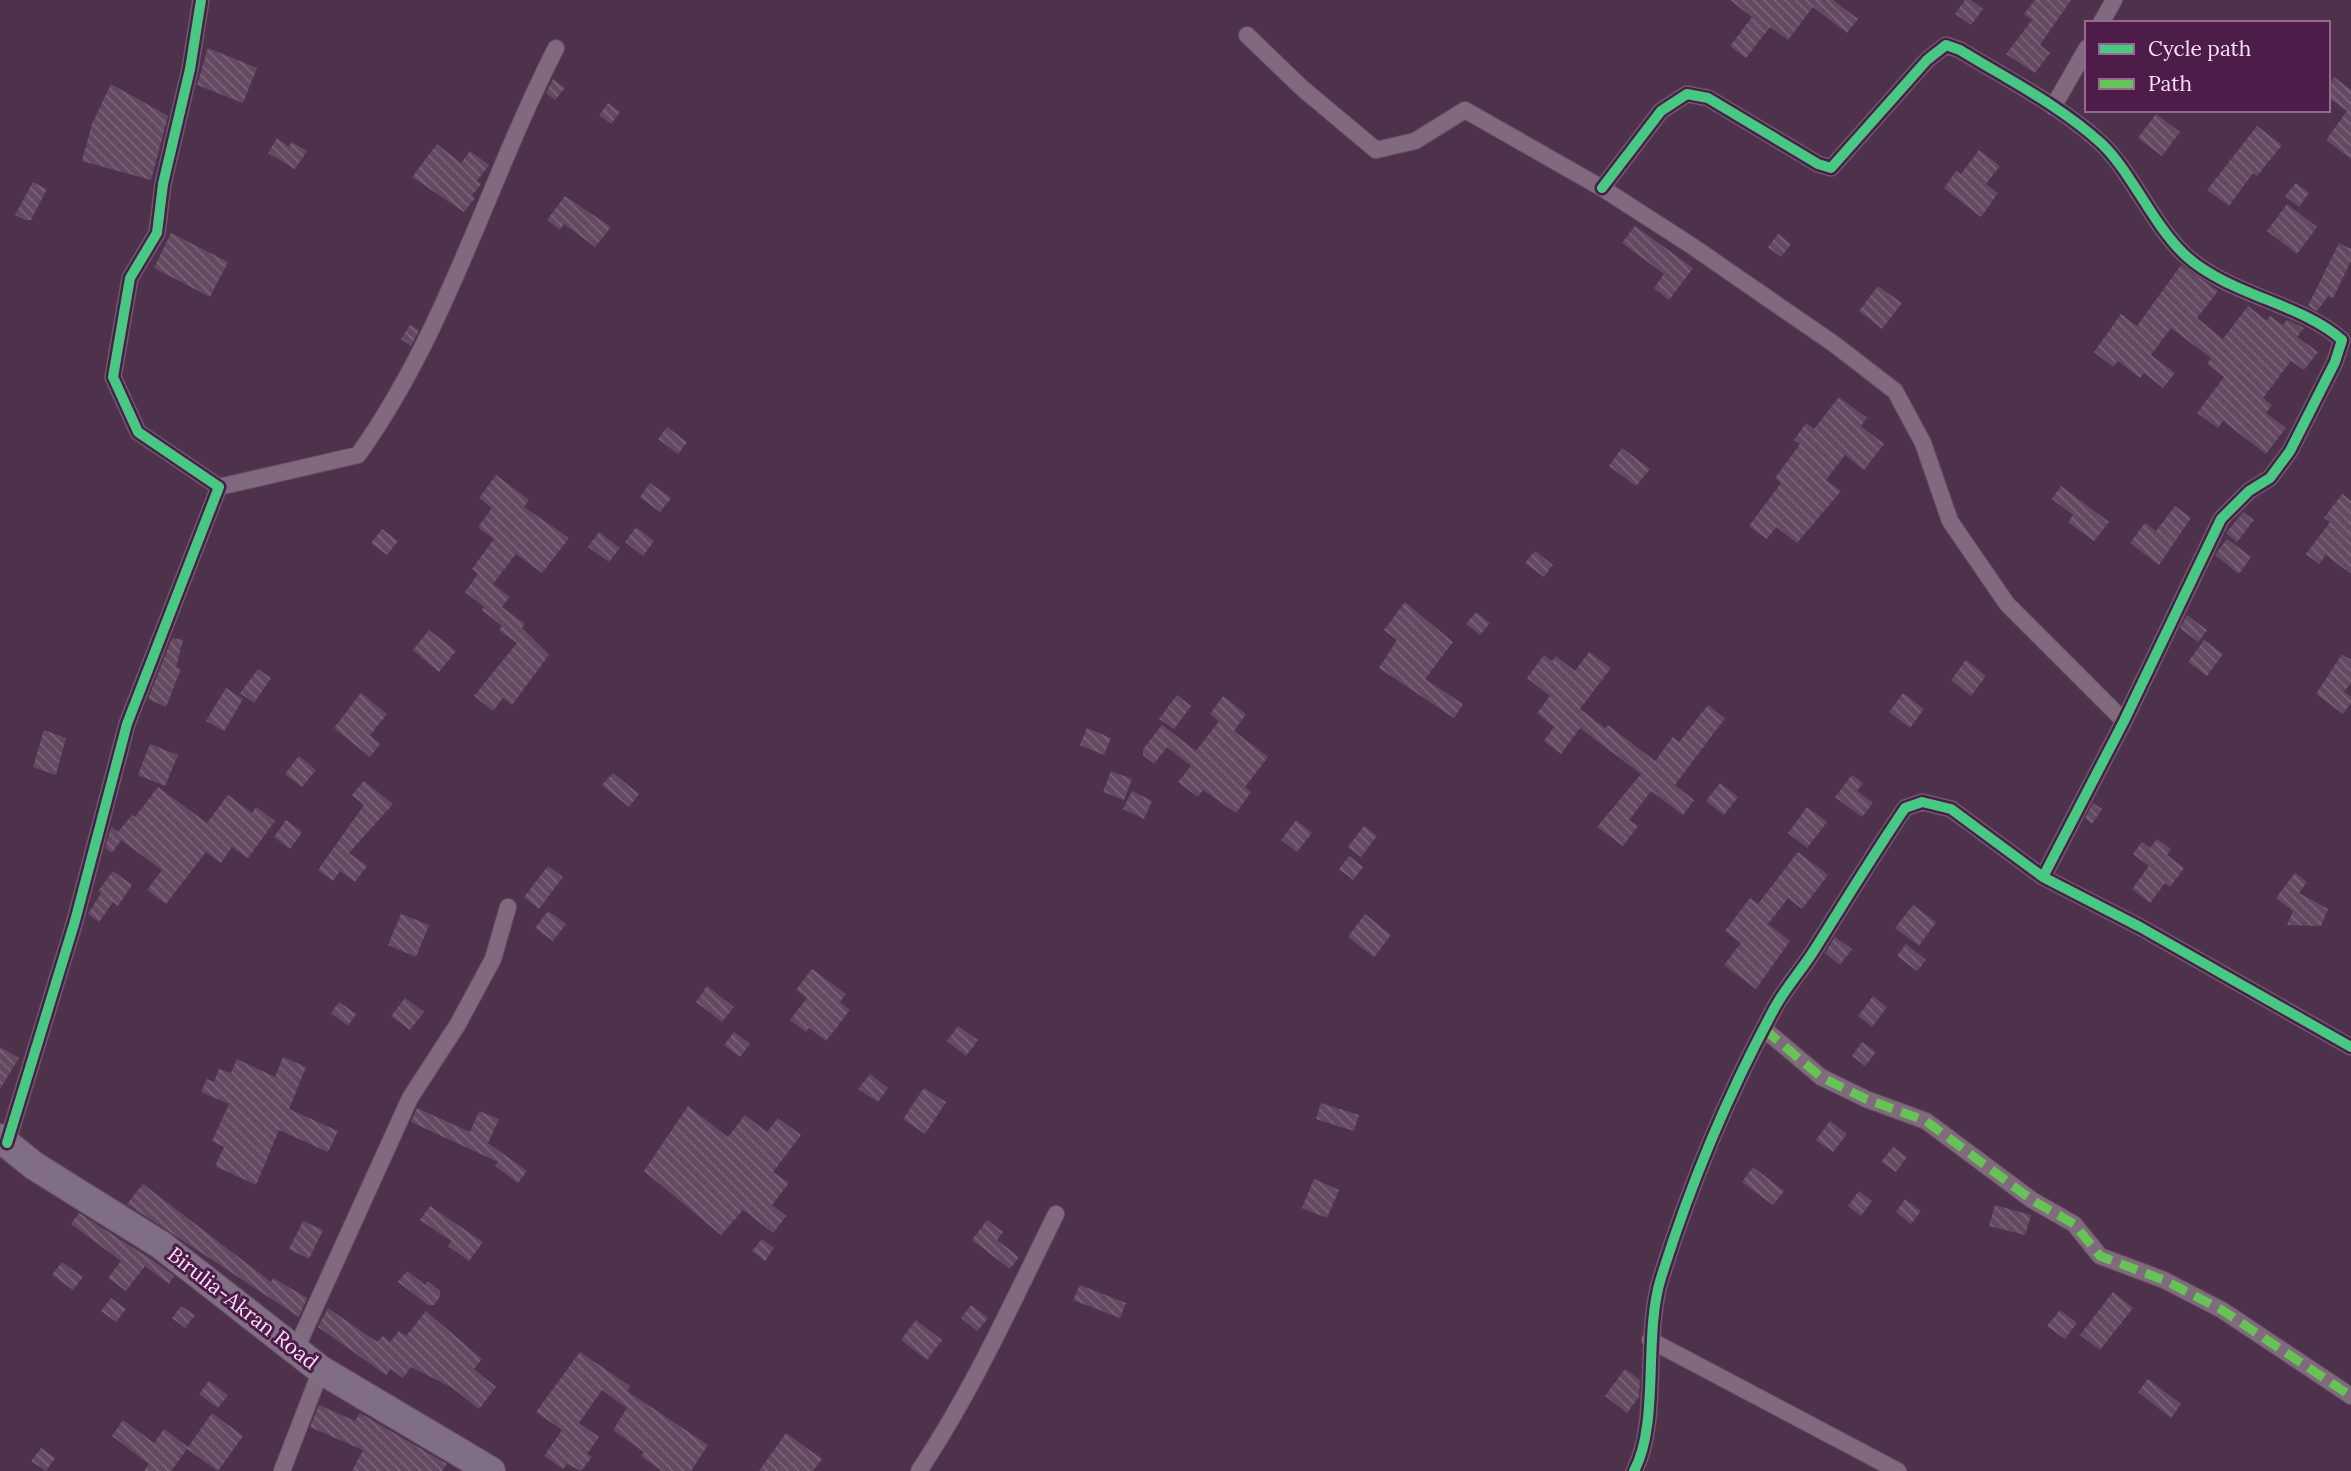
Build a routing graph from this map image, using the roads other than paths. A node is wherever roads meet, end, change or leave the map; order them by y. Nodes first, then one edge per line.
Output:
1 (201, 0) edge
2 (2114, 0) edge
3 (2102, 21) edge
4 (1247, 35) dead end
5 (556, 48) dead end
6 (2085, 51) edge
7 (2053, 107) junction
8 (1602, 188) junction
9 (219, 487) junction
10 (2124, 721) junction
11 (2043, 877) junction
12 (508, 908) dead end
13 (1764, 1028) junction
14 (2351, 1047) edge
15 (3, 1140) edge
16 (1056, 1214) dead end
17 (1650, 1340) junction
18 (296, 1349) junction
19 (321, 1370) junction
20 (2351, 1395) edge
21 (282, 1471) edge
22 (491, 1471) edge
23 (919, 1471) edge
24 (1634, 1471) edge
25 (1898, 1471) edge

1 - 9 street
2 - 3 street
4 - 8 street
5 - 9 street
6 - 7 street
7 - 8 street
7 - 10 street
8 - 10 street
9 - 15 street
10 - 11 street
11 - 13 street
11 - 14 street
12 - 18 street
13 - 17 street
13 - 20 street
15 - 18 highway, Birulia-Akran Road
16 - 23 street
17 - 24 street
17 - 25 street
18 - 19 highway, Birulia-Akran Road
19 - 21 street
19 - 22 highway, Birulia-Akran Road

